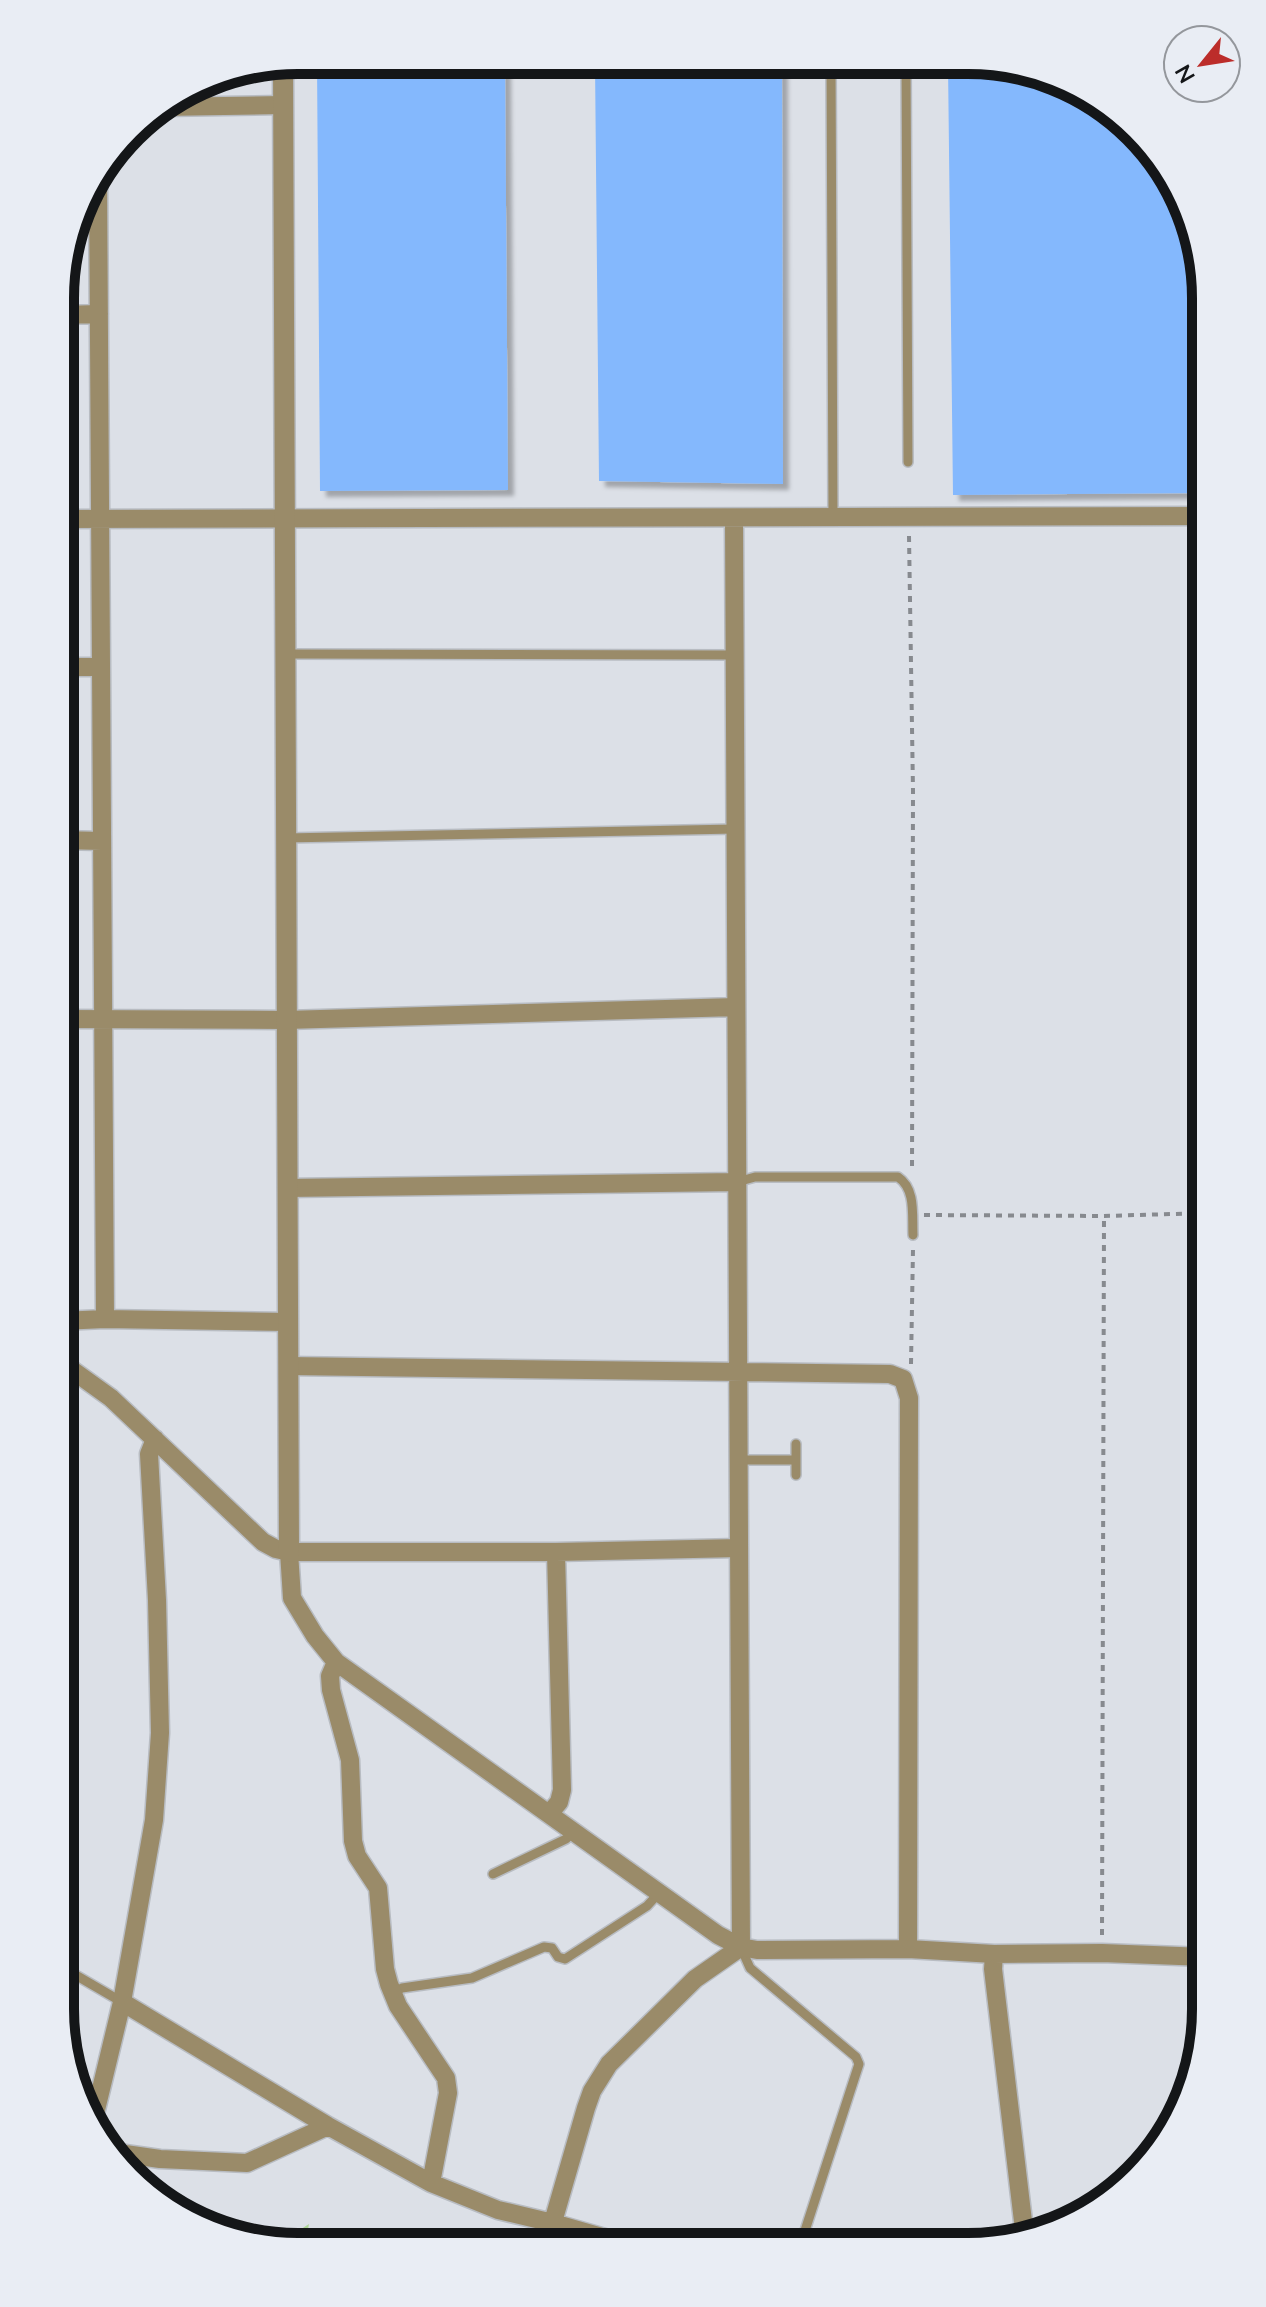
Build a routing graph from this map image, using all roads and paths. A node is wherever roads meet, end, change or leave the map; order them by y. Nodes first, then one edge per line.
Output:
1 (831, 74) edge
2 (906, 74) edge
3 (283, 75) edge
4 (283, 105) junction
5 (182, 107) edge
6 (98, 198) edge
7 (99, 314) junction
8 (74, 315) edge
9 (908, 462) dead end
10 (1192, 516) edge
11 (833, 517) junction
12 (908, 517) junction
13 (734, 518) junction
14 (74, 519) edge
15 (100, 519) junction
16 (285, 519) junction
17 (285, 654) junction
18 (734, 655) junction
19 (74, 667) edge
20 (101, 667) junction
21 (735, 829) junction
22 (286, 838) junction
23 (74, 840) edge
24 (102, 841) junction
25 (736, 1007) junction
26 (74, 1019) edge
27 (103, 1019) junction
28 (286, 1020) junction
29 (737, 1182) junction
30 (906, 1182) junction
31 (287, 1188) junction
32 (1192, 1214) edge
33 (912, 1215) junction
34 (1104, 1216) junction
35 (913, 1235) joint
36 (105, 1319) junction
37 (74, 1320) edge
38 (288, 1322) junction
39 (288, 1366) junction
40 (74, 1371) edge
41 (738, 1371) junction
42 (903, 1379) junction
43 (155, 1439) junction
44 (796, 1444) dead end
45 (738, 1460) junction
46 (796, 1460) junction
47 (796, 1475) dead end
48 (739, 1548) junction
49 (289, 1552) junction
50 (556, 1552) junction
51 (336, 1662) junction
52 (549, 1814) junction
53 (573, 1831) junction
54 (493, 1874) dead end
55 (659, 1893) junction
56 (741, 1947) junction
57 (908, 1949) junction
58 (1102, 1953) junction
59 (994, 1954) junction
60 (1192, 1956) edge
61 (74, 1974) edge
62 (392, 1993) junction
63 (122, 2002) junction
64 (97, 2107) edge
65 (328, 2126) junction
66 (127, 2154) edge
67 (431, 2183) junction
68 (553, 2223) junction
69 (1024, 2226) edge
70 (550, 2233) edge
71 (588, 2233) edge
72 (804, 2233) edge

1 - 11 lane
2 - 9 lane
3 - 4 street
4 - 5 street
4 - 16 street
6 - 7 street
7 - 8 street
7 - 15 street
10 - 12 street
11 - 12 street
11 - 13 street
12 - 30 path
13 - 16 street
13 - 18 street
14 - 15 street
15 - 16 street
15 - 20 street
16 - 17 street
17 - 18 lane
17 - 22 street
18 - 21 street
19 - 20 street
20 - 24 street
21 - 22 lane
21 - 25 street
22 - 28 street
23 - 24 street
24 - 27 street
25 - 28 street
25 - 29 street
26 - 27 street
27 - 28 street
27 - 36 street
28 - 31 street
29 - 30 lane
29 - 31 street
29 - 41 street
30 - 33 lane
31 - 38 street
32 - 34 path
33 - 34 path
33 - 35 lane
34 - 58 path
35 - 42 path
36 - 37 street
36 - 38 street
38 - 39 street
39 - 41 street
39 - 49 street
40 - 43 street
41 - 42 street
41 - 45 street
42 - 57 street
43 - 49 street
43 - 63 street
44 - 46 lane
45 - 46 lane
45 - 48 street
46 - 47 lane
48 - 50 street
48 - 56 street
49 - 50 street
49 - 51 street
50 - 52 street
51 - 52 street
51 - 62 street
52 - 53 street
53 - 54 lane
53 - 55 street
55 - 56 street
55 - 62 lane
56 - 57 street
56 - 68 street
56 - 72 lane
57 - 59 street
58 - 59 street
58 - 60 street
59 - 69 street
61 - 63 lane
62 - 67 street
63 - 64 street
63 - 65 street
65 - 66 street
65 - 67 street
67 - 68 street
68 - 70 street
68 - 71 street

